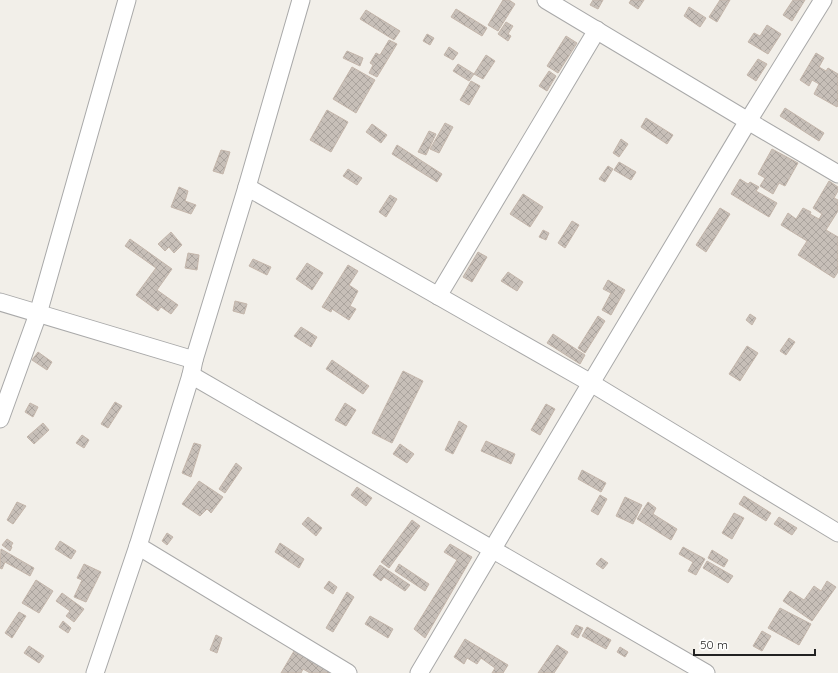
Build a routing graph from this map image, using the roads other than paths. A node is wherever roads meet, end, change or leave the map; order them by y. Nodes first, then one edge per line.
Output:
1 (127, 0) edge
2 (301, 0) edge
3 (546, 0) edge
4 (824, 0) edge
5 (597, 30) junction
6 (748, 121) junction
7 (838, 174) edge
8 (247, 187) junction
9 (438, 296) junction
10 (0, 302) edge
11 (38, 314) junction
12 (192, 367) junction
13 (591, 383) junction
14 (0, 419) edge
15 (838, 533) edge
16 (138, 546) junction
17 (492, 550) junction
18 (95, 673) edge
19 (348, 673) edge
20 (419, 673) edge
21 (706, 673) edge

1 - 11 street
2 - 8 street
3 - 5 street
4 - 6 street
5 - 6 street
5 - 9 street
6 - 7 street
6 - 13 street
8 - 9 street
8 - 12 street
9 - 13 street
10 - 11 street
11 - 12 street
11 - 14 street
12 - 16 street
12 - 17 street
13 - 15 street
13 - 17 street
16 - 18 street
16 - 19 street
17 - 20 street
17 - 21 street

